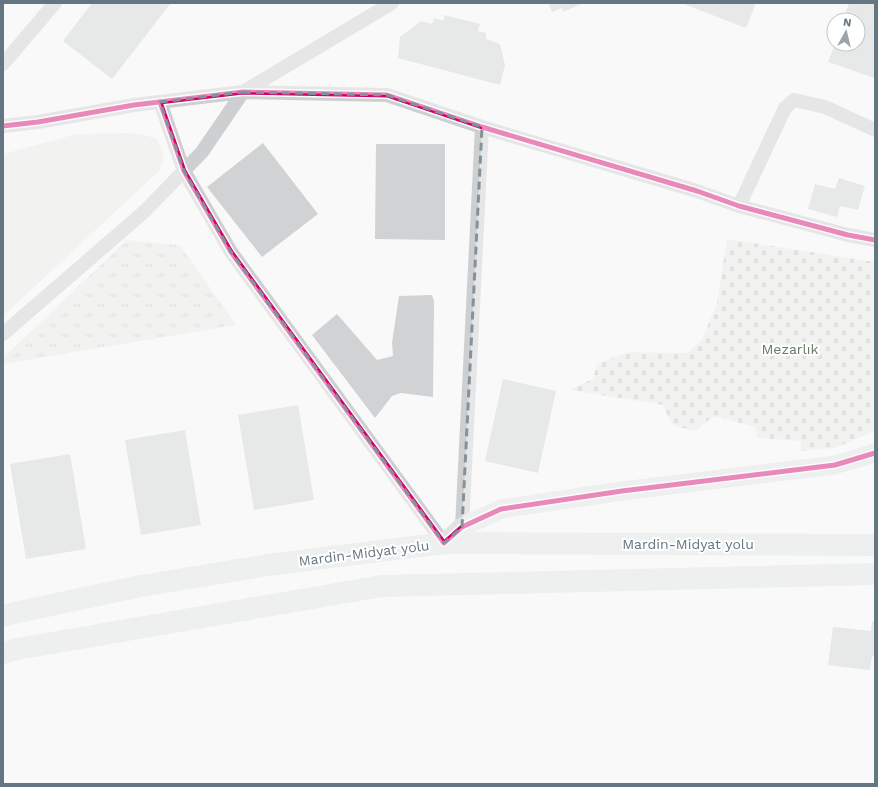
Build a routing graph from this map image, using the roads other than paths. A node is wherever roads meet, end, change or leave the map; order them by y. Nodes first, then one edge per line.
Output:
1 (55, 3) edge
2 (392, 3) edge
3 (3, 64) edge
4 (243, 92) junction
5 (160, 102) junction
6 (3, 126) edge
7 (482, 127) junction
8 (875, 130) edge
9 (184, 171) junction
10 (739, 206) junction
11 (875, 240) edge
12 (3, 334) edge
13 (875, 453) edge
14 (462, 527) junction
15 (444, 543) junction
16 (875, 545) edge
17 (875, 574) edge
18 (3, 616) edge
19 (3, 653) edge

1 - 3 street
2 - 4 street
4 - 5 street
4 - 7 street
4 - 9 street
5 - 6 street
5 - 9 street
7 - 10 street
7 - 14 street
8 - 10 street
9 - 12 street
9 - 15 street
10 - 11 street
13 - 14 street
14 - 15 street
15 - 16 highway, Mardin-Midyat yolu
15 - 18 highway, Mardin-Midyat yolu
17 - 19 highway

